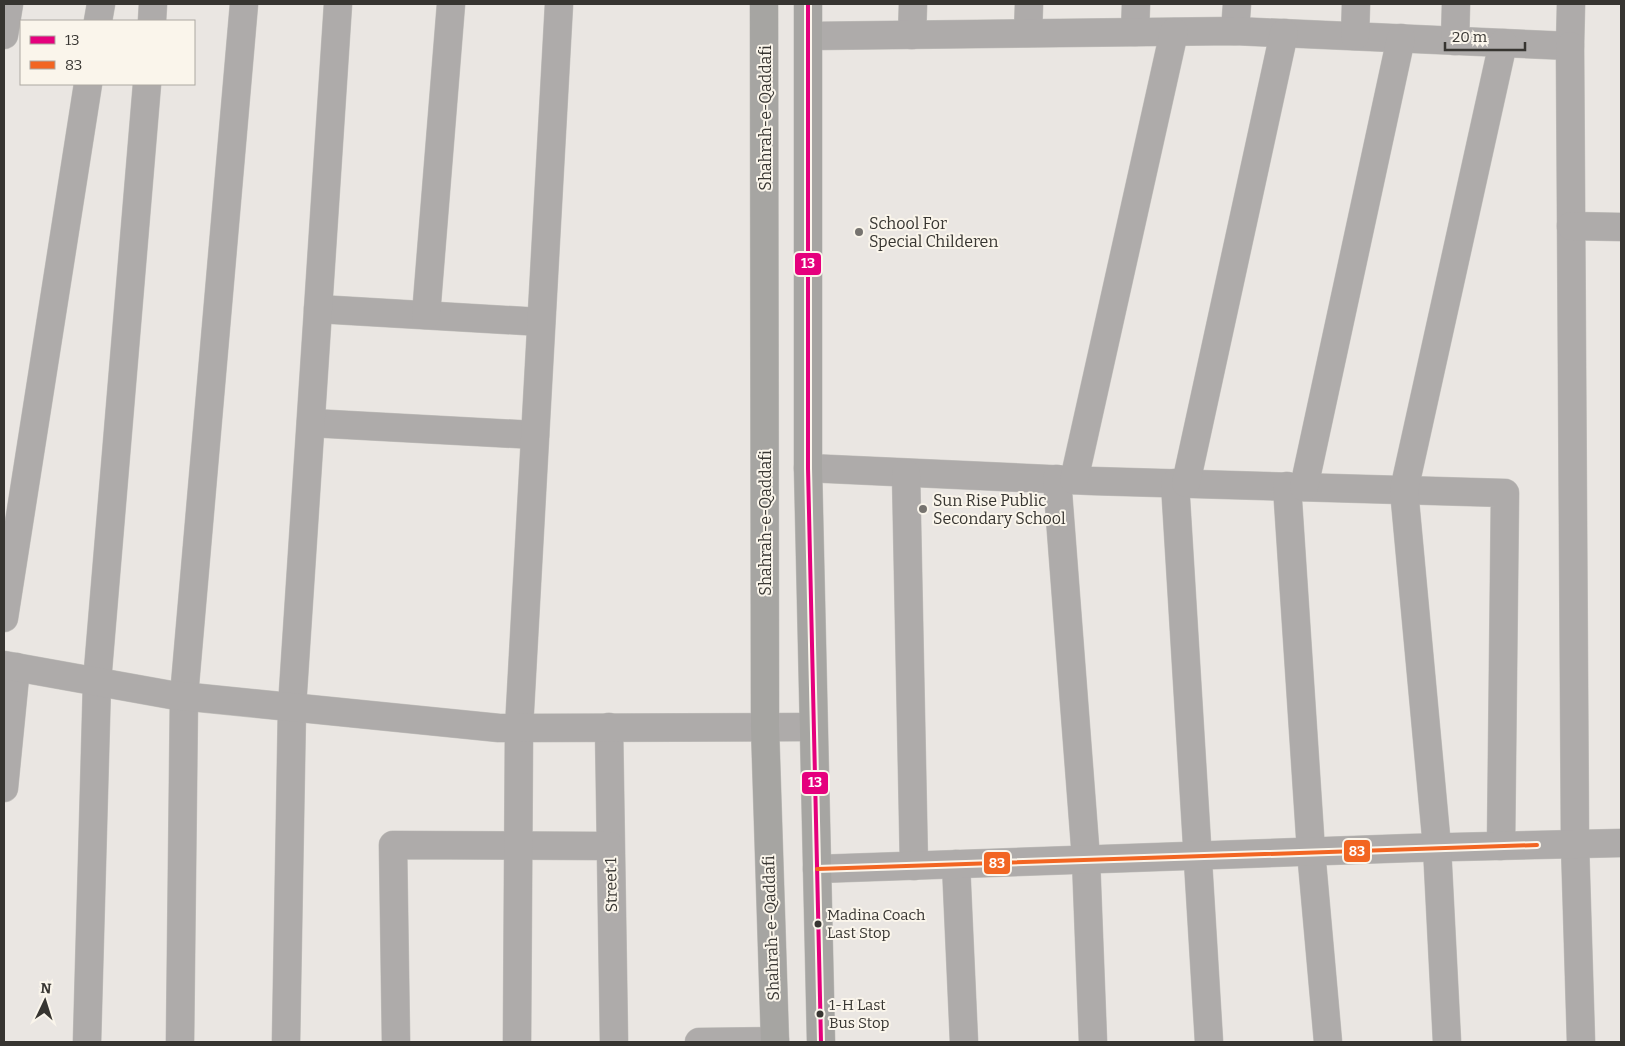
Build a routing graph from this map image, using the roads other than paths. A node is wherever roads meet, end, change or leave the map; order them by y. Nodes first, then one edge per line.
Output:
1 (9, 4) edge
2 (101, 4) edge
3 (153, 4) edge
4 (244, 4) edge
5 (338, 4) edge
6 (451, 4) edge
7 (559, 4) edge
8 (764, 4) edge
9 (808, 4) edge
10 (913, 4) edge
11 (1029, 4) edge
12 (1136, 4) edge
13 (1237, 4) edge
14 (1356, 4) edge
15 (1456, 4) edge
16 (1571, 4) edge
17 (98, 20) edge
18 (152, 20) edge
19 (1235, 31) junction
20 (1135, 32) junction
21 (1174, 32) junction
22 (1028, 33) junction
23 (1284, 33) junction
24 (4, 35) edge
25 (912, 35) junction
26 (808, 36) junction
27 (1355, 36) junction
28 (1400, 38) junction
29 (1455, 40) junction
30 (1503, 42) junction
31 (1570, 46) junction
32 (88, 85) edge
33 (147, 85) edge
34 (1571, 226) junction
35 (1621, 226) edge
36 (318, 309) junction
37 (426, 316) junction
38 (541, 322) junction
39 (311, 423) junction
40 (535, 436) junction
41 (808, 468) junction
42 (906, 472) junction
43 (1065, 480) junction
44 (1181, 483) junction
45 (1296, 486) junction
46 (1404, 490) junction
47 (4, 618) edge
48 (10, 666) edge
49 (97, 682) junction
50 (184, 696) junction
51 (292, 708) junction
52 (608, 727) junction
53 (766, 727) junction
54 (813, 727) junction
55 (519, 728) junction
56 (4, 788) edge
57 (1621, 843) edge
58 (1575, 844) junction
59 (517, 846) junction
60 (610, 846) junction
61 (1501, 846) junction
62 (1437, 847) junction
63 (1311, 851) junction
64 (1198, 856) junction
65 (1086, 859) junction
66 (956, 864) junction
67 (914, 866) junction
68 (817, 869) junction
69 (87, 1042) edge
70 (180, 1042) edge
71 (286, 1042) edge
72 (396, 1042) edge
73 (517, 1042) edge
74 (614, 1042) edge
75 (699, 1042) edge
76 (775, 1042) edge
77 (821, 1042) edge
78 (964, 1042) edge
79 (1093, 1042) edge
80 (1209, 1042) edge
81 (1328, 1042) edge
82 (1447, 1042) edge
83 (1581, 1042) edge

1 - 24 street
2 - 17 street
3 - 18 street
4 - 50 street
5 - 36 street
6 - 37 street
7 - 38 street
8 - 53 main road, Shahrah-e-Qaddafi
9 - 26 main road
10 - 25 street
11 - 22 street
12 - 20 street
13 - 19 street
14 - 27 street
15 - 29 street
16 - 31 street
19 - 21 street
19 - 23 street
20 - 21 street
20 - 22 street
21 - 43 street
22 - 25 street
23 - 27 street
23 - 44 street
25 - 26 street
26 - 41 main road
27 - 28 street
28 - 29 street
28 - 45 street
29 - 30 street
30 - 31 street
30 - 46 street
31 - 34 street
32 - 47 street
33 - 49 street
34 - 35 street
34 - 58 street
36 - 37 street
36 - 39 street
37 - 38 street
38 - 40 street
39 - 40 street
39 - 51 street
40 - 55 street
41 - 42 street
41 - 54 main road
42 - 43 street
42 - 67 street
43 - 44 street
43 - 65 street
44 - 45 street
44 - 64 street
45 - 46 street
45 - 63 street
46 - 61 street
46 - 62 street
48 - 49 street
48 - 56 street
49 - 50 street
49 - 69 street
50 - 51 street
50 - 70 street
51 - 55 street
51 - 71 street
52 - 53 street
52 - 55 street
52 - 60 street, Street 1
53 - 54 street
53 - 76 main road, Shahrah-e-Qaddafi
54 - 68 main road
55 - 59 street
57 - 58 street
58 - 61 street
58 - 83 street
59 - 60 street
59 - 72 street
59 - 73 street
60 - 74 street, Street 1
61 - 62 street
62 - 63 street
62 - 82 street
63 - 64 street
63 - 81 street
64 - 65 street
64 - 80 street
65 - 66 street
65 - 79 street
66 - 67 street
66 - 78 street
67 - 68 street
68 - 77 main road
75 - 76 street

